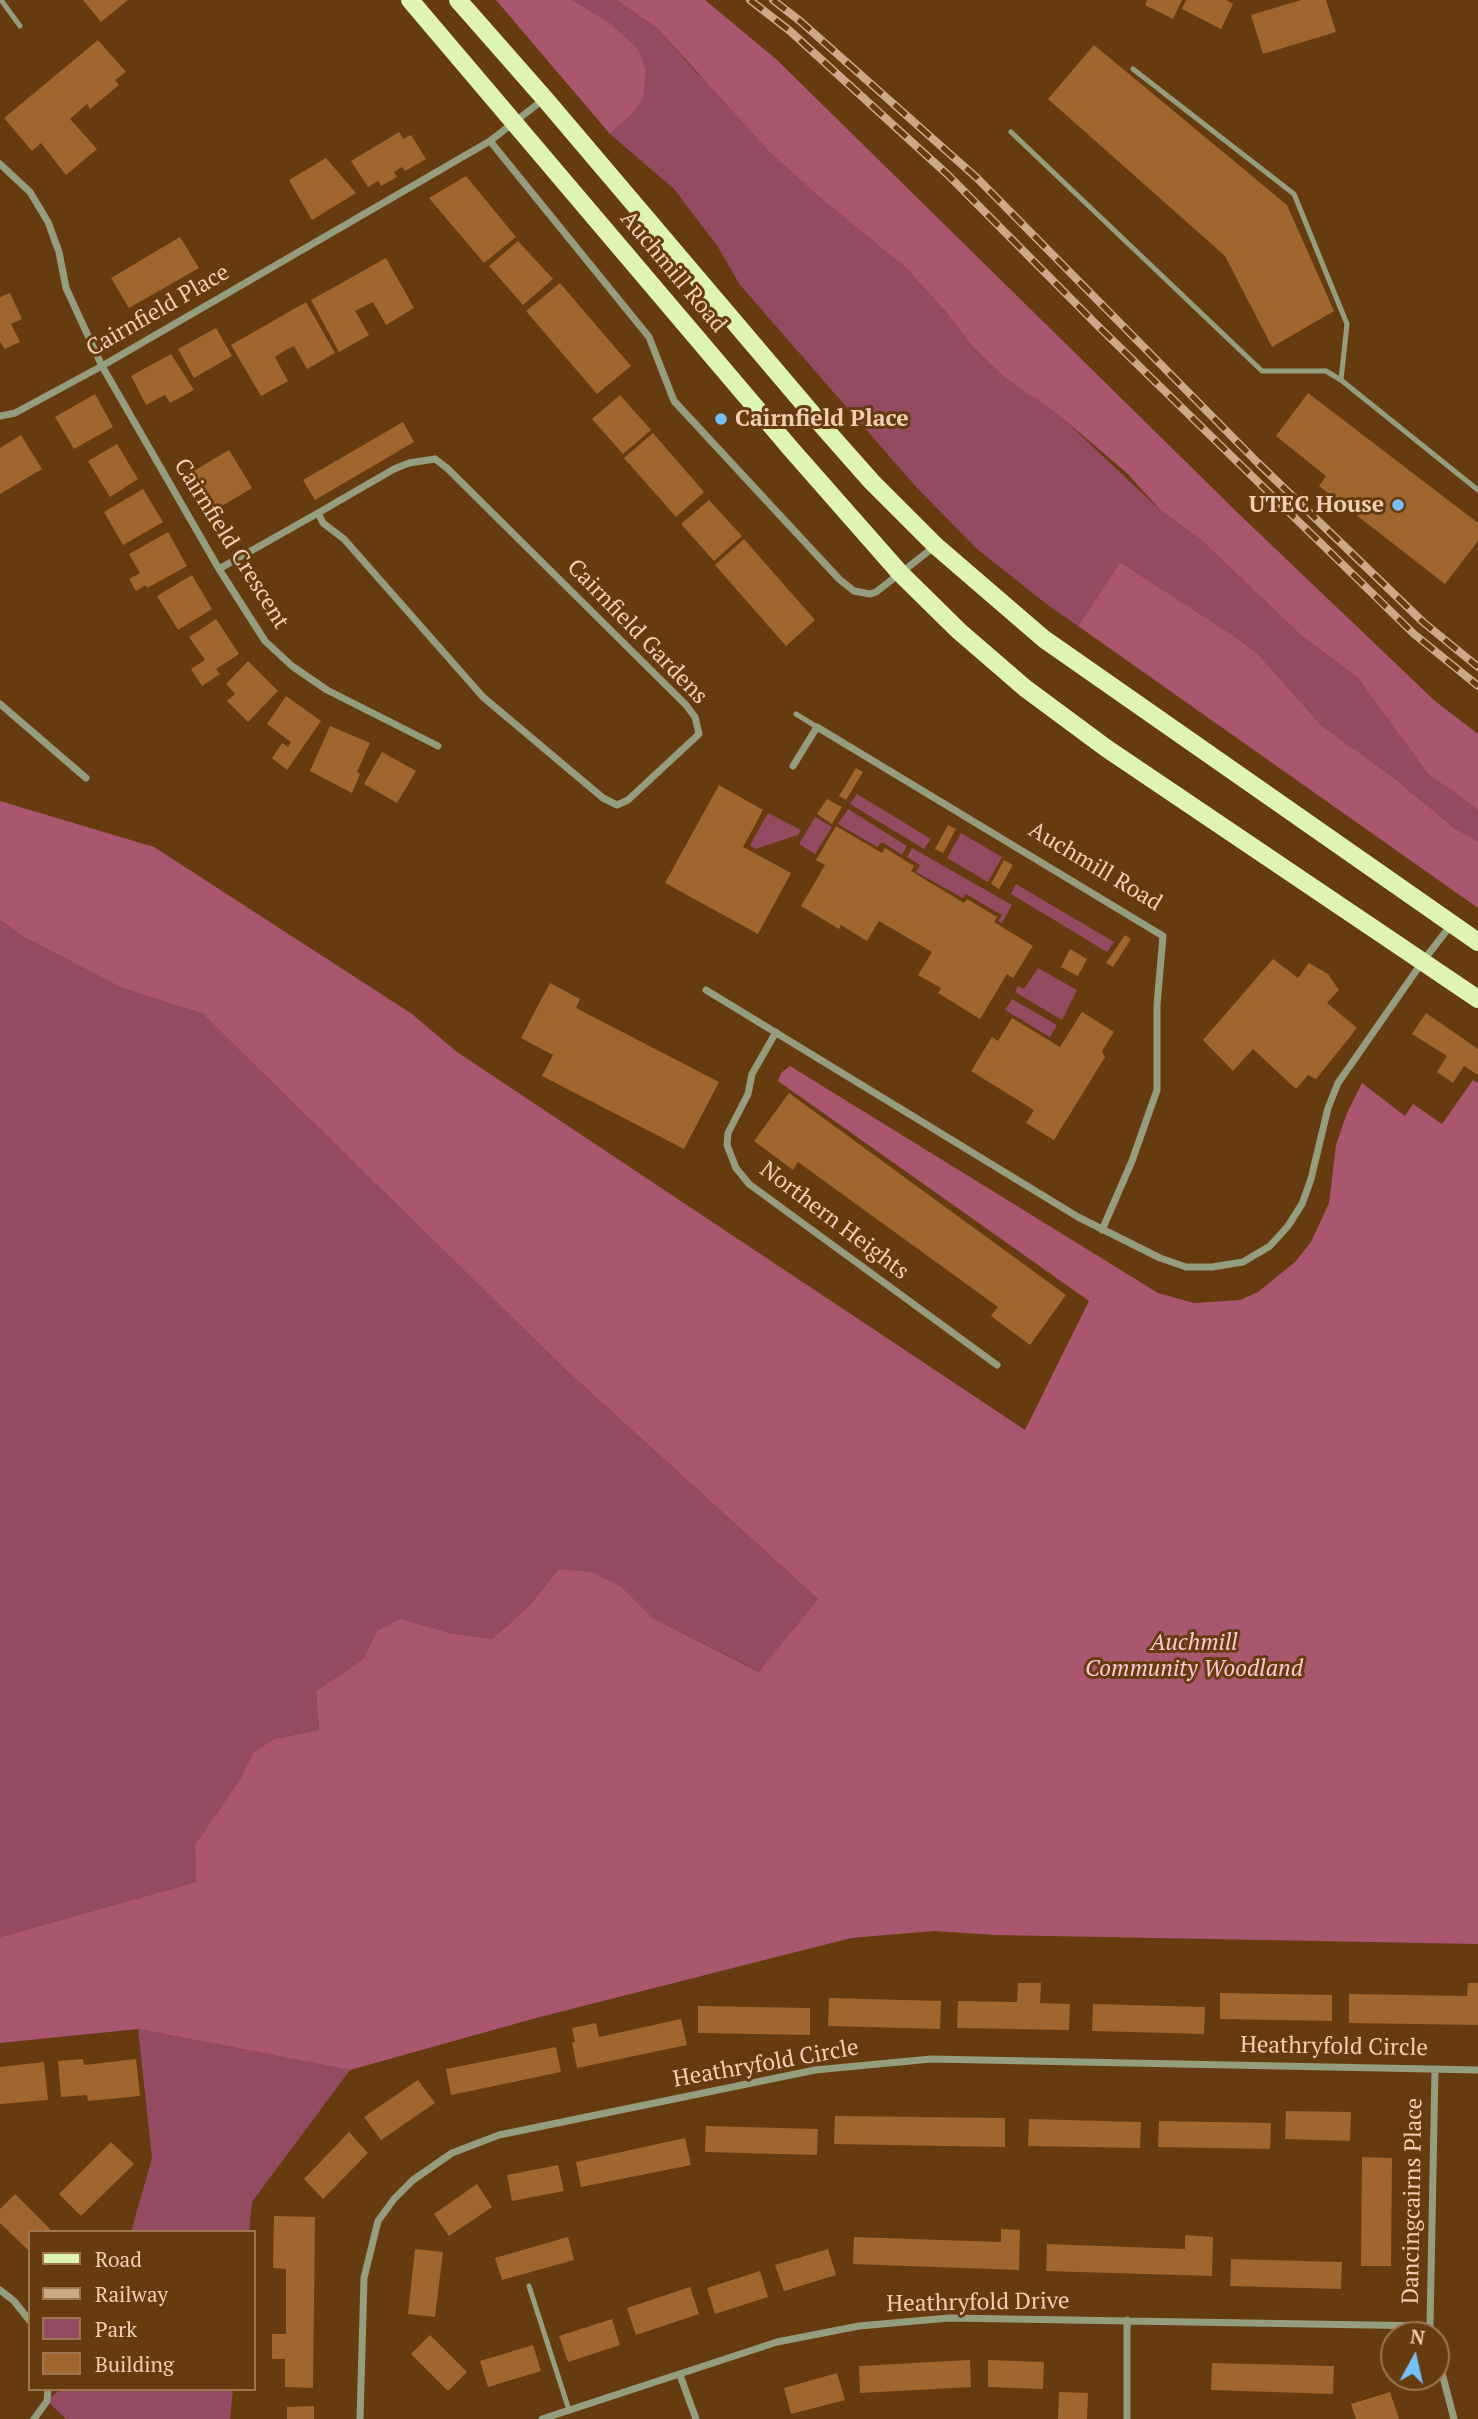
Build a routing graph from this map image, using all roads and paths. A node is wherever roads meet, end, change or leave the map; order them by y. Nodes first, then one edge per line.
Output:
1 (1, 0) edge
2 (410, 0) edge
3 (458, 0) edge
4 (20, 26) dead end
5 (1133, 69) dead end
6 (545, 99) junction
7 (516, 122) junction
8 (1011, 132) dead end
9 (490, 141) junction
10 (0, 164) edge
11 (102, 366) junction
12 (1341, 380) junction
13 (0, 416) edge
14 (1478, 490) edge
15 (317, 513) junction
16 (936, 546) junction
17 (219, 569) junction
18 (900, 573) junction
19 (0, 704) edge
20 (796, 714) dead end
21 (817, 727) junction
22 (438, 746) dead end
23 (793, 766) dead end
24 (86, 778) dead end
25 (1452, 924) junction
26 (1478, 942) edge
27 (1423, 961) junction
28 (706, 990) dead end
29 (1478, 999) edge
30 (776, 1032) junction
31 (1102, 1230) junction
32 (997, 1365) dead end
33 (1435, 2068) junction
34 (1478, 2070) edge
35 (529, 2286) dead end
36 (0, 2290) edge
37 (28, 2318) edge
38 (1127, 2320) junction
39 (1430, 2321) edge
40 (1380, 2325) edge
41 (680, 2375) junction
42 (48, 2391) edge
43 (1447, 2391) edge
44 (569, 2410) junction
45 (34, 2419) edge
46 (360, 2419) edge
47 (542, 2419) edge
48 (696, 2419) edge
49 (1127, 2419) edge
50 (1454, 2419) edge

1 - 4 lane
2 - 7 main road, Auchmill Road
3 - 6 main road, Auchmill Road
5 - 12 lane
6 - 7 street, Cairnfield Place
6 - 16 main road, Auchmill Road
7 - 9 street, Cairnfield Place
7 - 18 main road, Auchmill Road
8 - 12 lane
9 - 11 street, Cairnfield Place
9 - 18 street
10 - 11 street, Cairnfield Crescent
11 - 13 street, Cairnfield Place
11 - 17 street, Cairnfield Crescent
12 - 14 lane
15 - 15 street, Cairnfield Gardens
15 - 17 street, Cairnfield Gardens
16 - 18 street
16 - 25 main road, Auchmill Road
17 - 22 street, Cairnfield Crescent
18 - 27 main road, Auchmill Road
19 - 24 street
20 - 21 lane
21 - 23 street
21 - 31 street, Auchmill Road
25 - 26 main road, Auchmill Road
25 - 27 street
27 - 29 main road, Auchmill Road
27 - 31 street
28 - 30 street
30 - 31 street
30 - 32 street, Northern Heights
33 - 34 street, Heathryfold Circle
33 - 39 street, Dancingcairns Place
33 - 46 street, Heathryfold Circle
35 - 44 lane
36 - 37 street
38 - 40 street, Heathryfold Drive
38 - 41 street, Heathryfold Drive
38 - 49 street
41 - 44 street, Heathryfold Drive
41 - 48 street
42 - 45 street
43 - 50 street
44 - 47 street, Heathryfold Drive

